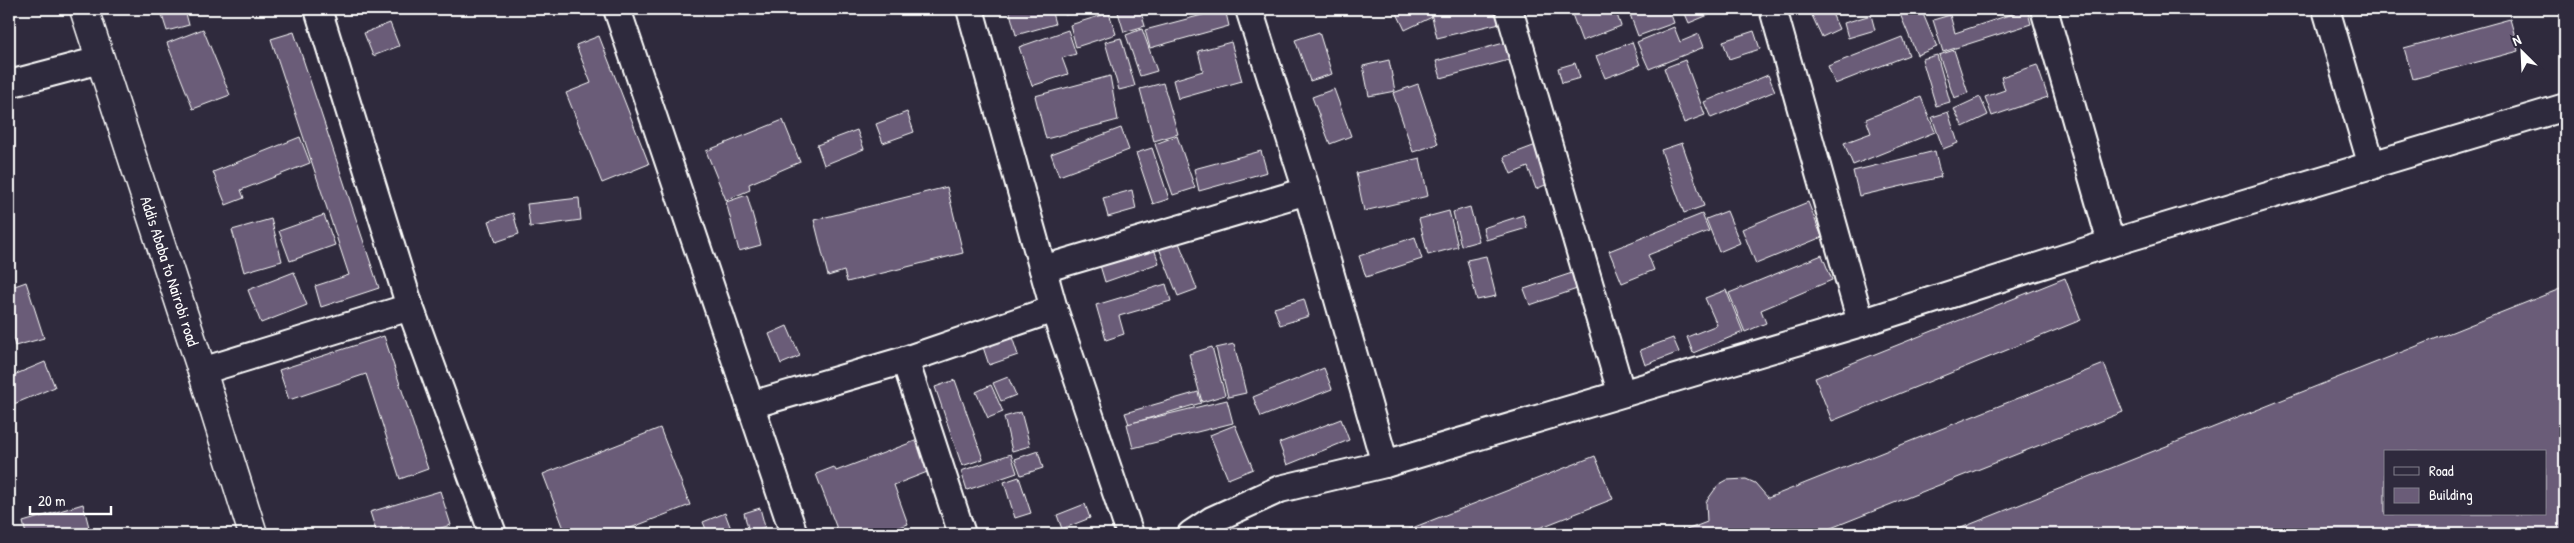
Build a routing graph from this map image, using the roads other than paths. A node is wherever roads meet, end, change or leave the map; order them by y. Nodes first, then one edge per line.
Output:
1 (84, 9) edge
2 (318, 9) edge
3 (617, 9) edge
4 (970, 9) edge
5 (1249, 9) edge
6 (1509, 9) edge
7 (1773, 9) edge
8 (2044, 9) edge
9 (2326, 9) edge
10 (100, 60) junction
11 (9, 84) edge
12 (2565, 107) edge
13 (2372, 166) junction
14 (1307, 191) junction
15 (2111, 243) junction
16 (1042, 269) junction
17 (410, 307) junction
18 (1054, 309) junction
19 (1861, 323) junction
20 (905, 360) junction
21 (202, 370) junction
22 (1621, 392) junction
23 (751, 405) junction
24 (1385, 464) junction
25 (253, 534) edge
26 (493, 534) edge
27 (794, 534) edge
28 (962, 534) edge
29 (1130, 534) edge
30 (1190, 534) edge

1 - 10 highway, Addis Ababa to Nairobi road
2 - 17 street
3 - 23 street
4 - 16 street
5 - 14 street
6 - 22 street
7 - 19 street
8 - 15 street
9 - 13 street
10 - 11 street
10 - 21 highway, Addis Ababa to Nairobi road
12 - 13 street
13 - 15 street
14 - 16 street
14 - 24 street
15 - 19 street
16 - 18 street
17 - 21 street
17 - 26 street
18 - 20 street
18 - 29 street
19 - 22 street
20 - 23 street
20 - 28 street
21 - 25 highway, Addis Ababa to Nairobi road
22 - 24 street
23 - 27 street
24 - 30 street

